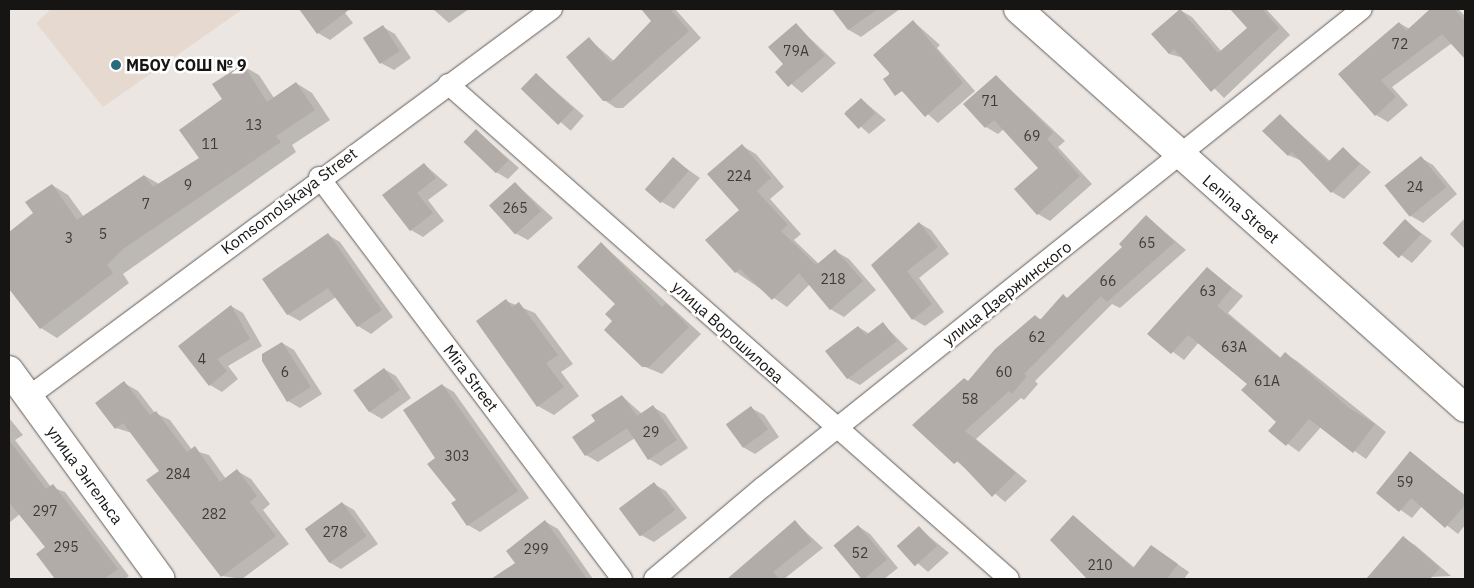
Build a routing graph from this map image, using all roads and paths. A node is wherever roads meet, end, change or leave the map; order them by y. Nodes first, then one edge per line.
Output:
1 (552, 9) edge
2 (1018, 9) edge
3 (1362, 9) edge
4 (448, 84) junction
5 (1180, 156) junction
6 (320, 177) junction
7 (9, 370) edge
8 (28, 397) junction
9 (1465, 408) edge
10 (837, 428) junction
11 (162, 579) edge
12 (622, 579) edge
13 (654, 579) edge
14 (1009, 579) edge

1 - 4 street, Komsomolskaya Street
2 - 5 street, Lenina Street
3 - 5 street, улица Дзержинского
4 - 6 street, Komsomolskaya Street
4 - 10 street, улица Ворошилова
5 - 9 street, Lenina Street
5 - 10 street, улица Дзержинского
6 - 8 street, Komsomolskaya Street
6 - 12 street, Mira Street
7 - 8 street, улица Энгельса
8 - 11 street, улица Энгельса
10 - 13 street, улица Дзержинского
10 - 14 street, улица Ворошилова

